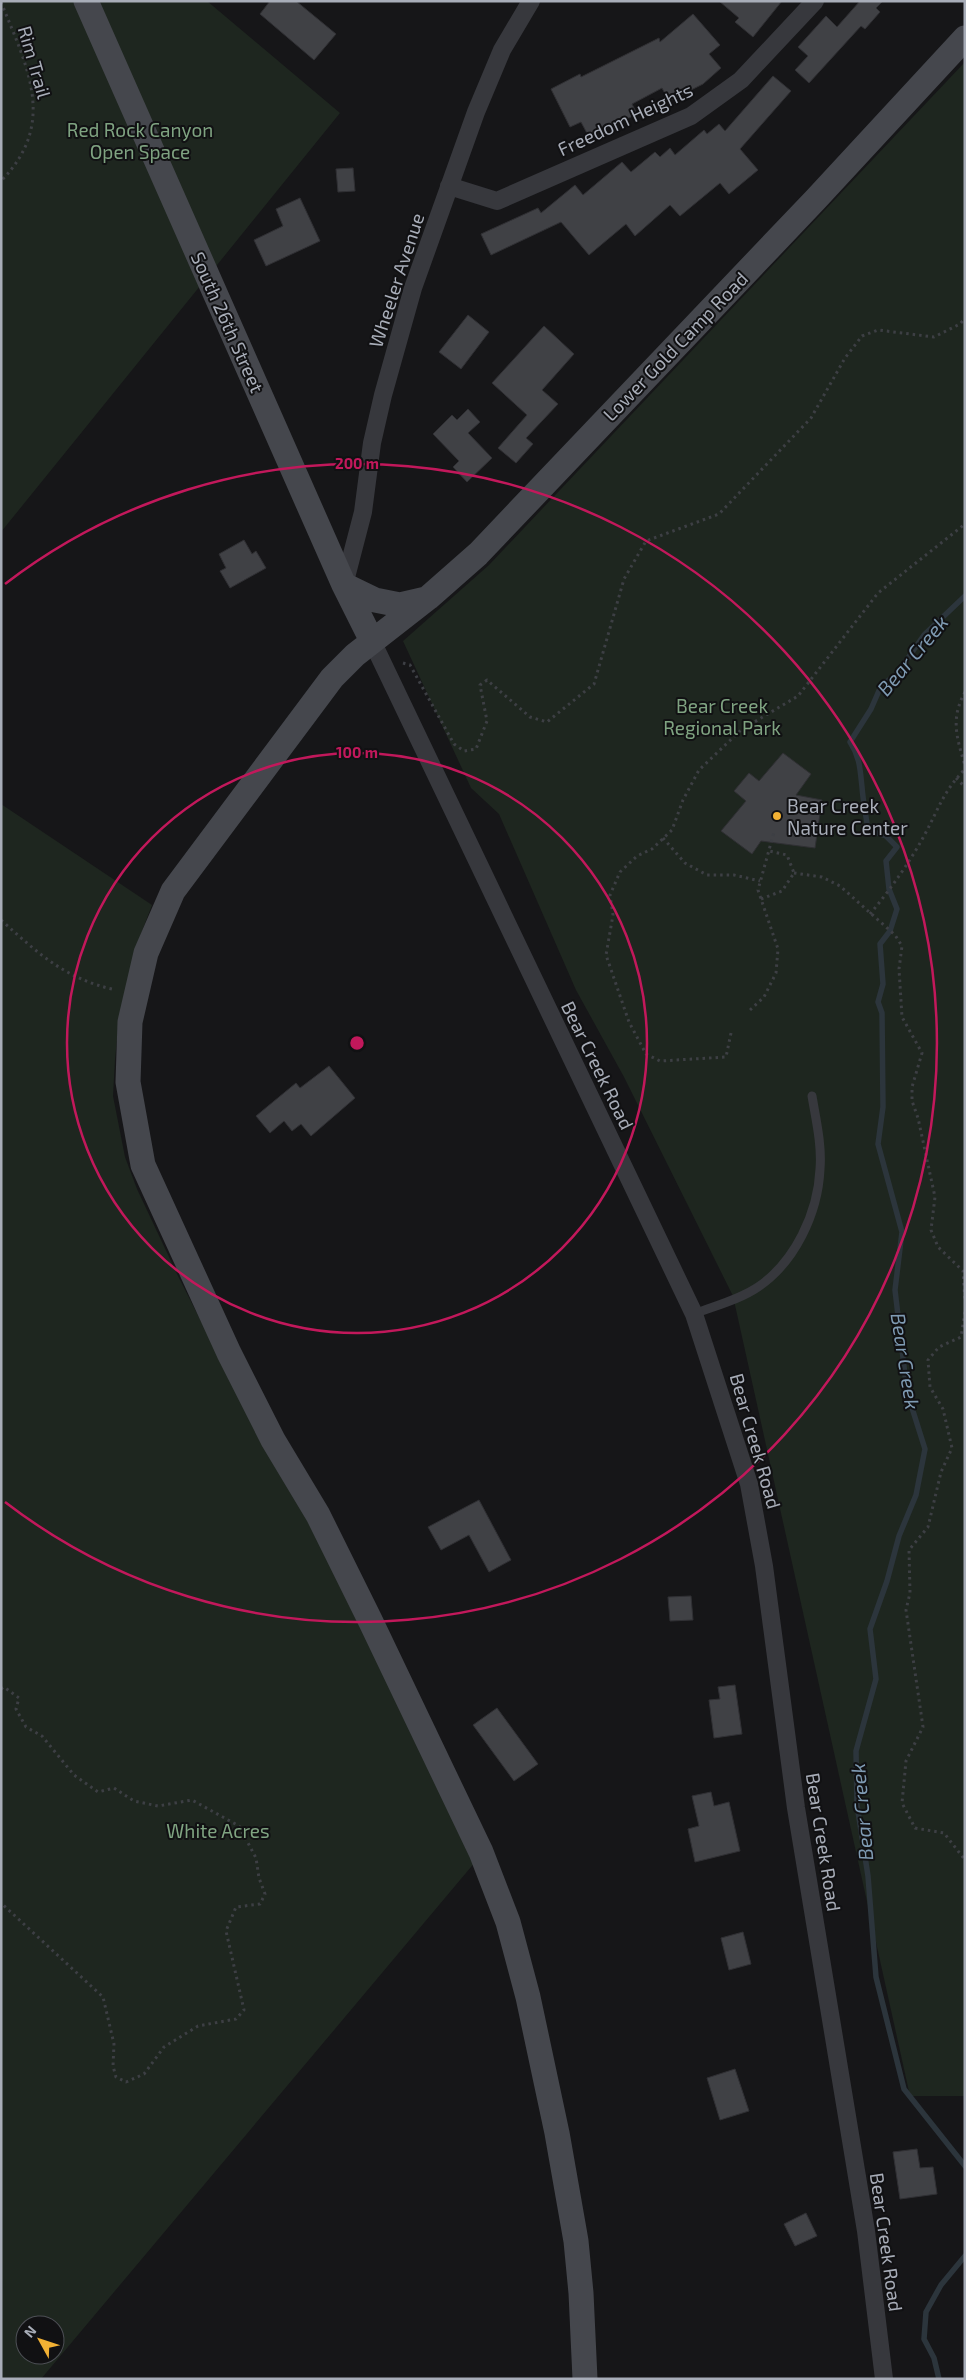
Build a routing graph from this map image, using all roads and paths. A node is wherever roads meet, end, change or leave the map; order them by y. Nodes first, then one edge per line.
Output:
1 (86, 1) edge
2 (531, 1) edge
3 (815, 1) edge
4 (1, 2) edge
5 (965, 38) edge
6 (1, 181) edge
7 (449, 186) junction
8 (965, 318) edge
9 (965, 524) edge
10 (344, 585) junction
11 (428, 598) junction
12 (376, 648) junction
13 (965, 692) edge
14 (965, 768) edge
15 (956, 778) junction
16 (965, 787) edge
17 (774, 832) dead end
18 (663, 838) junction
19 (768, 851) junction
20 (794, 873) junction
21 (760, 881) junction
22 (761, 899) junction
23 (870, 914) junction
24 (1, 920) edge
25 (136, 995) junction
26 (750, 1010) dead end
27 (731, 1033) dead end
28 (812, 1096) dead end
29 (965, 1302) edge
30 (965, 1312) edge
31 (694, 1314) junction
32 (1, 1689) edge
33 (965, 1860) edge
34 (1, 1903) edge
35 (585, 2379) edge
36 (884, 2379) edge

1 - 10 street, South 26th Street
2 - 7 street, Wheeler Avenue
3 - 7 street, Freedom Heights
4 - 6 path, Rim Trail
5 - 11 street, Lower Gold Camp Road
7 - 10 street, Wheeler Avenue
8 - 12 path
9 - 18 path
10 - 11 street
10 - 12 street, South 26th Street
11 - 12 street, Lower Gold Camp Road
12 - 25 street, Lower Gold Camp Road
12 - 31 street, Bear Creek Road
13 - 14 path
14 - 15 path
15 - 16 path
15 - 23 path
17 - 19 path
18 - 21 path
18 - 27 path
19 - 20 path
19 - 21 path
20 - 22 path
20 - 23 path
21 - 22 path
22 - 26 path
23 - 29 path
24 - 25 path
25 - 35 street, Lower Gold Camp Road
28 - 31 lane
30 - 33 path
31 - 36 street, Bear Creek Road
32 - 34 path

